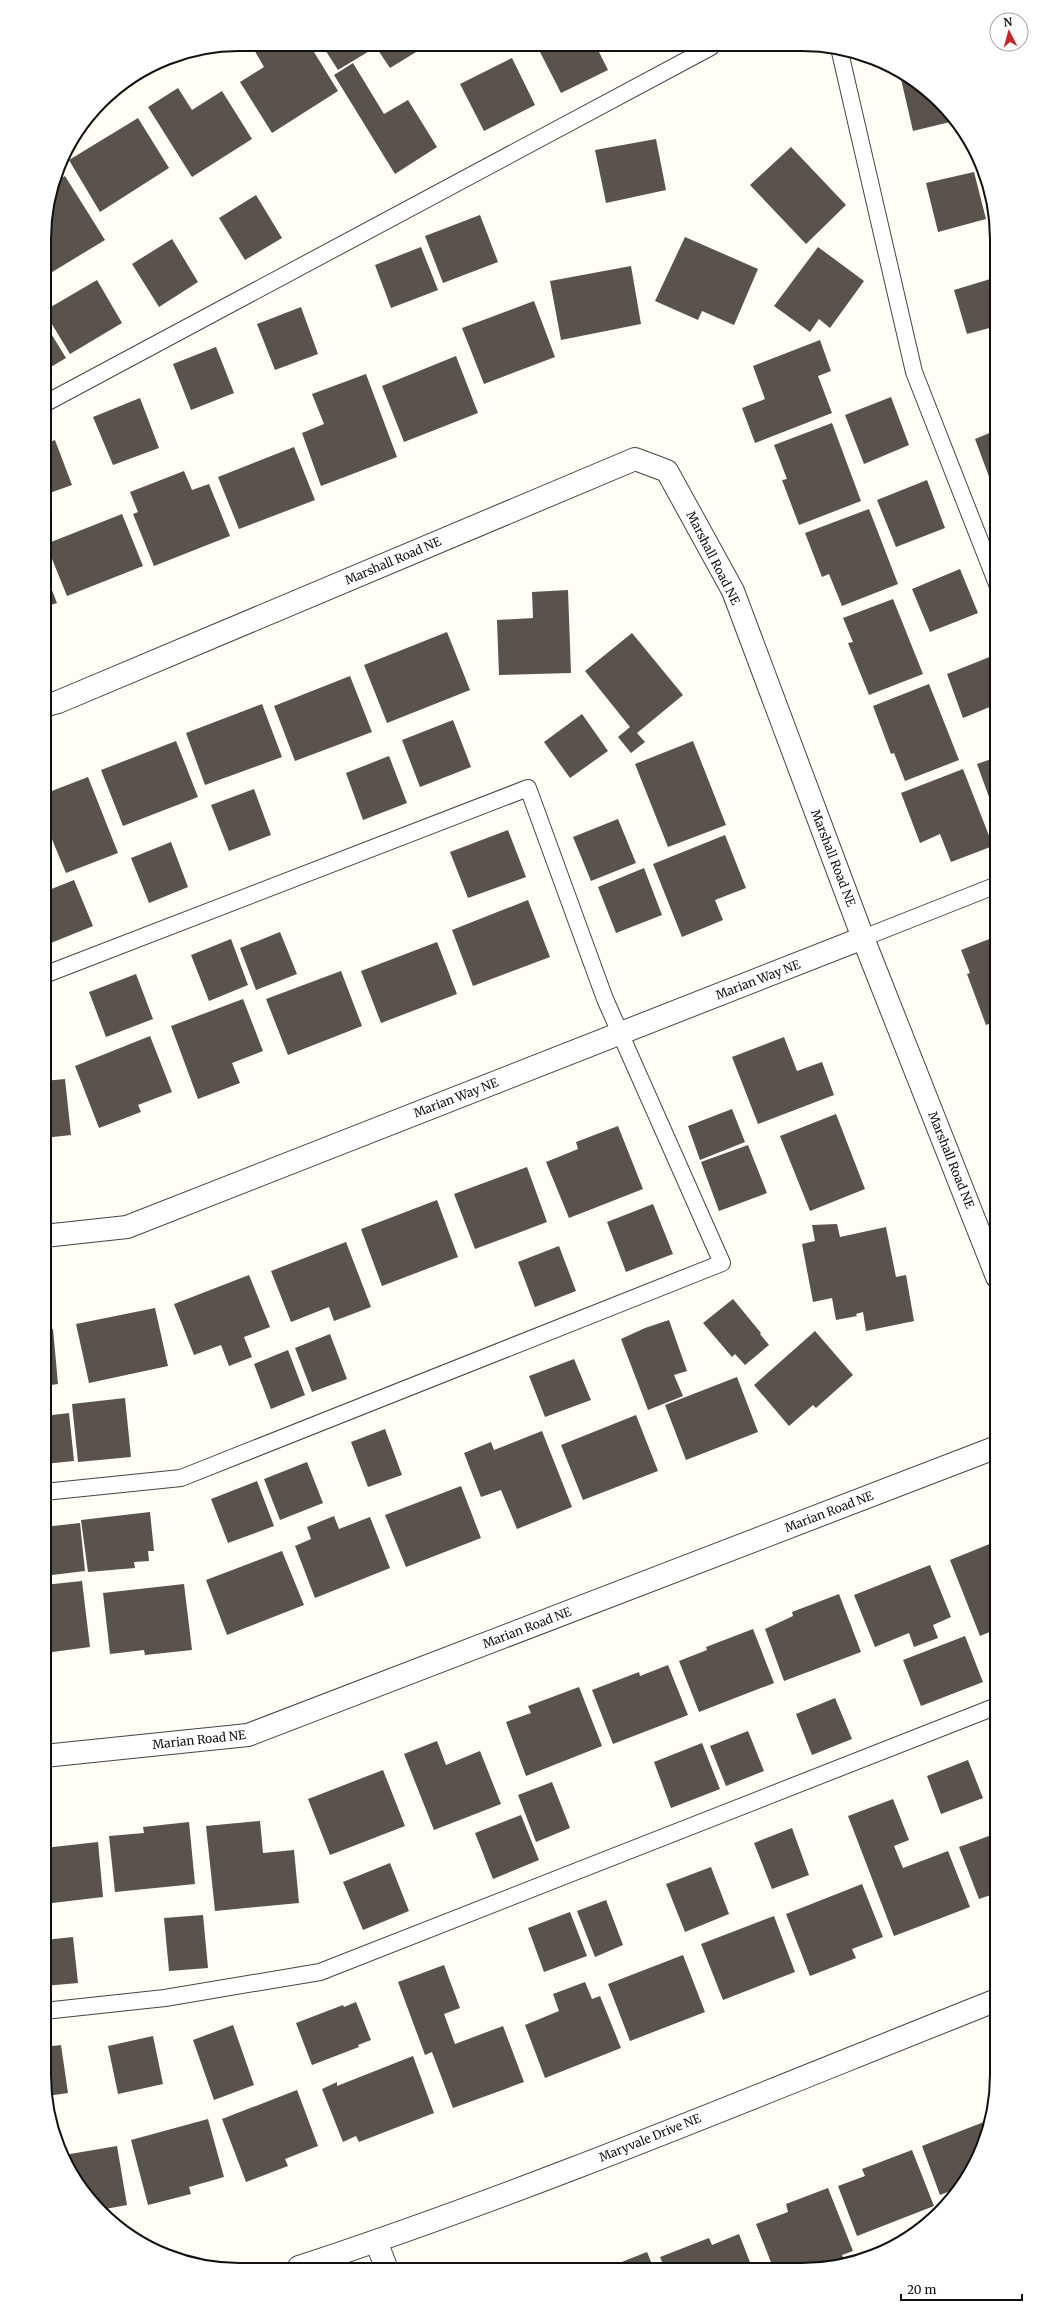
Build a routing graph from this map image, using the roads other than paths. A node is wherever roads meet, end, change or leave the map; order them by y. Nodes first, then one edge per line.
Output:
1 (704, 51) edge
2 (841, 55) edge
3 (51, 400) edge
4 (990, 566) edge
5 (51, 704) edge
6 (990, 888) edge
7 (863, 938) junction
8 (51, 972) edge
9 (621, 1033) junction
10 (51, 1235) edge
11 (990, 1259) edge
12 (990, 1450) edge
13 (51, 1491) edge
14 (990, 1709) edge
15 (51, 1755) edge
16 (990, 2003) edge
17 (51, 2009) edge
18 (376, 2241) junction
19 (311, 2263) edge
20 (384, 2263) edge

1 - 3 lane
2 - 4 lane
5 - 7 street, Marshall Road NE
6 - 7 lane
7 - 9 street, Marian Way NE
7 - 11 street, Marshall Road NE
8 - 9 lane
9 - 10 street, Marian Way NE
9 - 13 lane
12 - 15 street, Marian Road NE
14 - 17 lane
16 - 18 street, Maryvale Drive NE
18 - 19 street, Maryvale Drive NE
18 - 20 street

